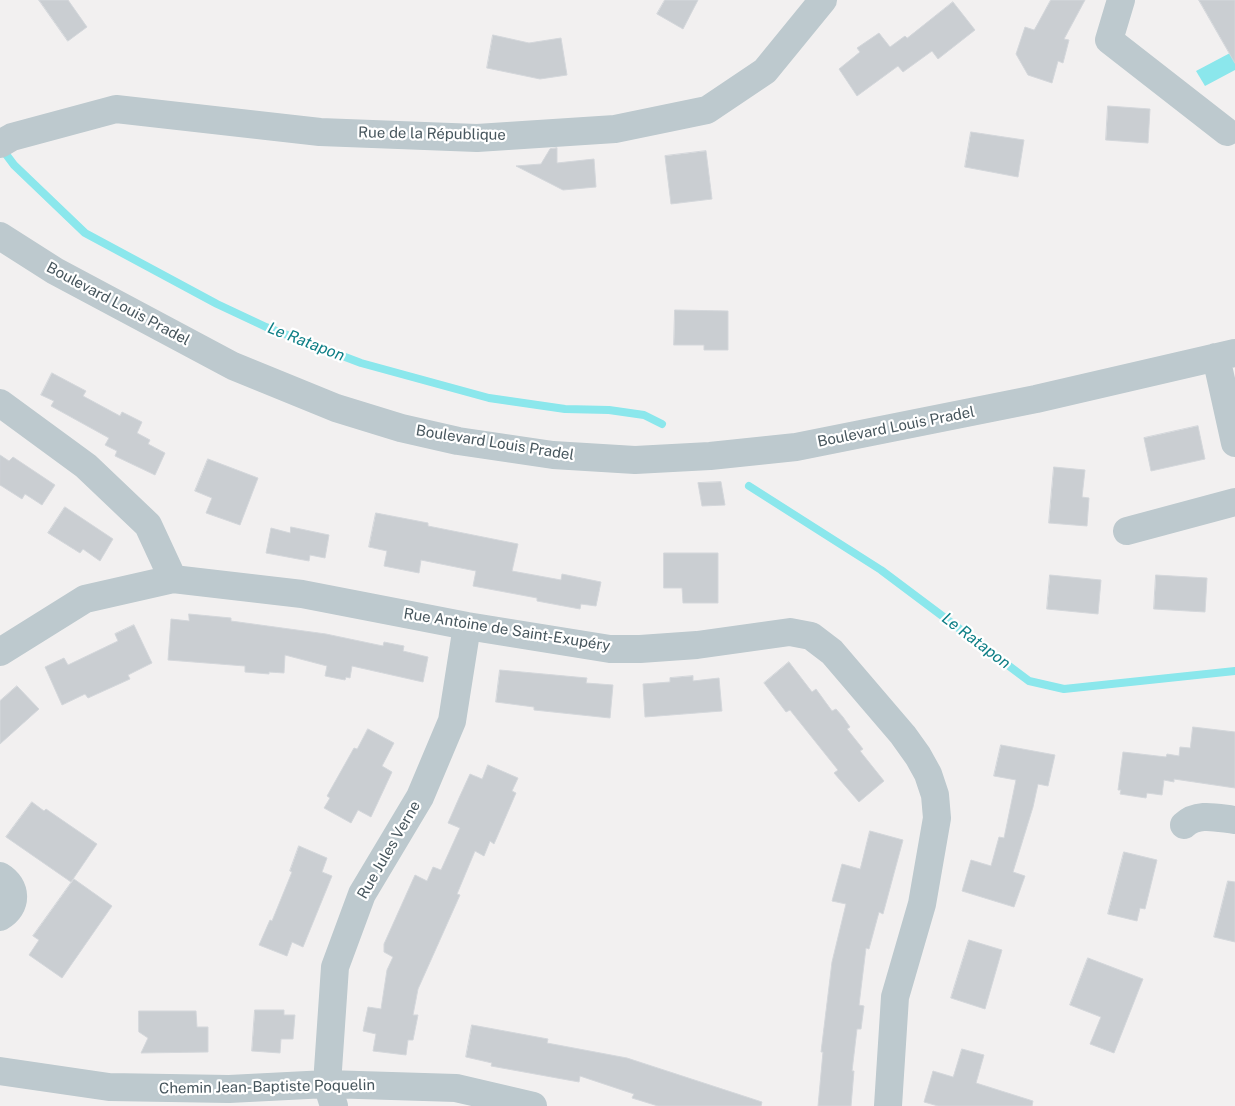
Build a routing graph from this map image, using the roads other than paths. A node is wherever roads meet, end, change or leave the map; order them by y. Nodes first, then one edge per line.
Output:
1 (1121, 0) edge
2 (817, 2) edge
3 (1227, 132) dead end
4 (6, 140) edge
5 (0, 236) edge
6 (1226, 355) edge
7 (0, 403) edge
8 (1235, 443) edge
9 (1235, 502) edge
10 (1127, 532) dead end
11 (173, 578) junction
12 (467, 626) junction
13 (0, 652) edge
14 (1235, 820) edge
15 (1184, 825) dead end
16 (0, 876) edge
17 (0, 917) edge
18 (0, 1071) edge
19 (330, 1095) edge
20 (533, 1106) edge
21 (888, 1106) edge

1 - 3 street
2 - 4 street, Rue de la République
5 - 6 street, Boulevard Louis Pradel
6 - 8 street
7 - 11 street
9 - 10 street
11 - 12 street, Rue Antoine de Saint-Exupéry
11 - 13 street, Rue Antoine de Saint-Exupéry
12 - 19 street, Rue Jules Verne
12 - 21 street, Rue Antoine de Saint-Exupéry
14 - 15 street
16 - 17 street
18 - 19 street, Chemin Jean-Baptiste Poquelin
19 - 20 street, Chemin Jean-Baptiste Poquelin

